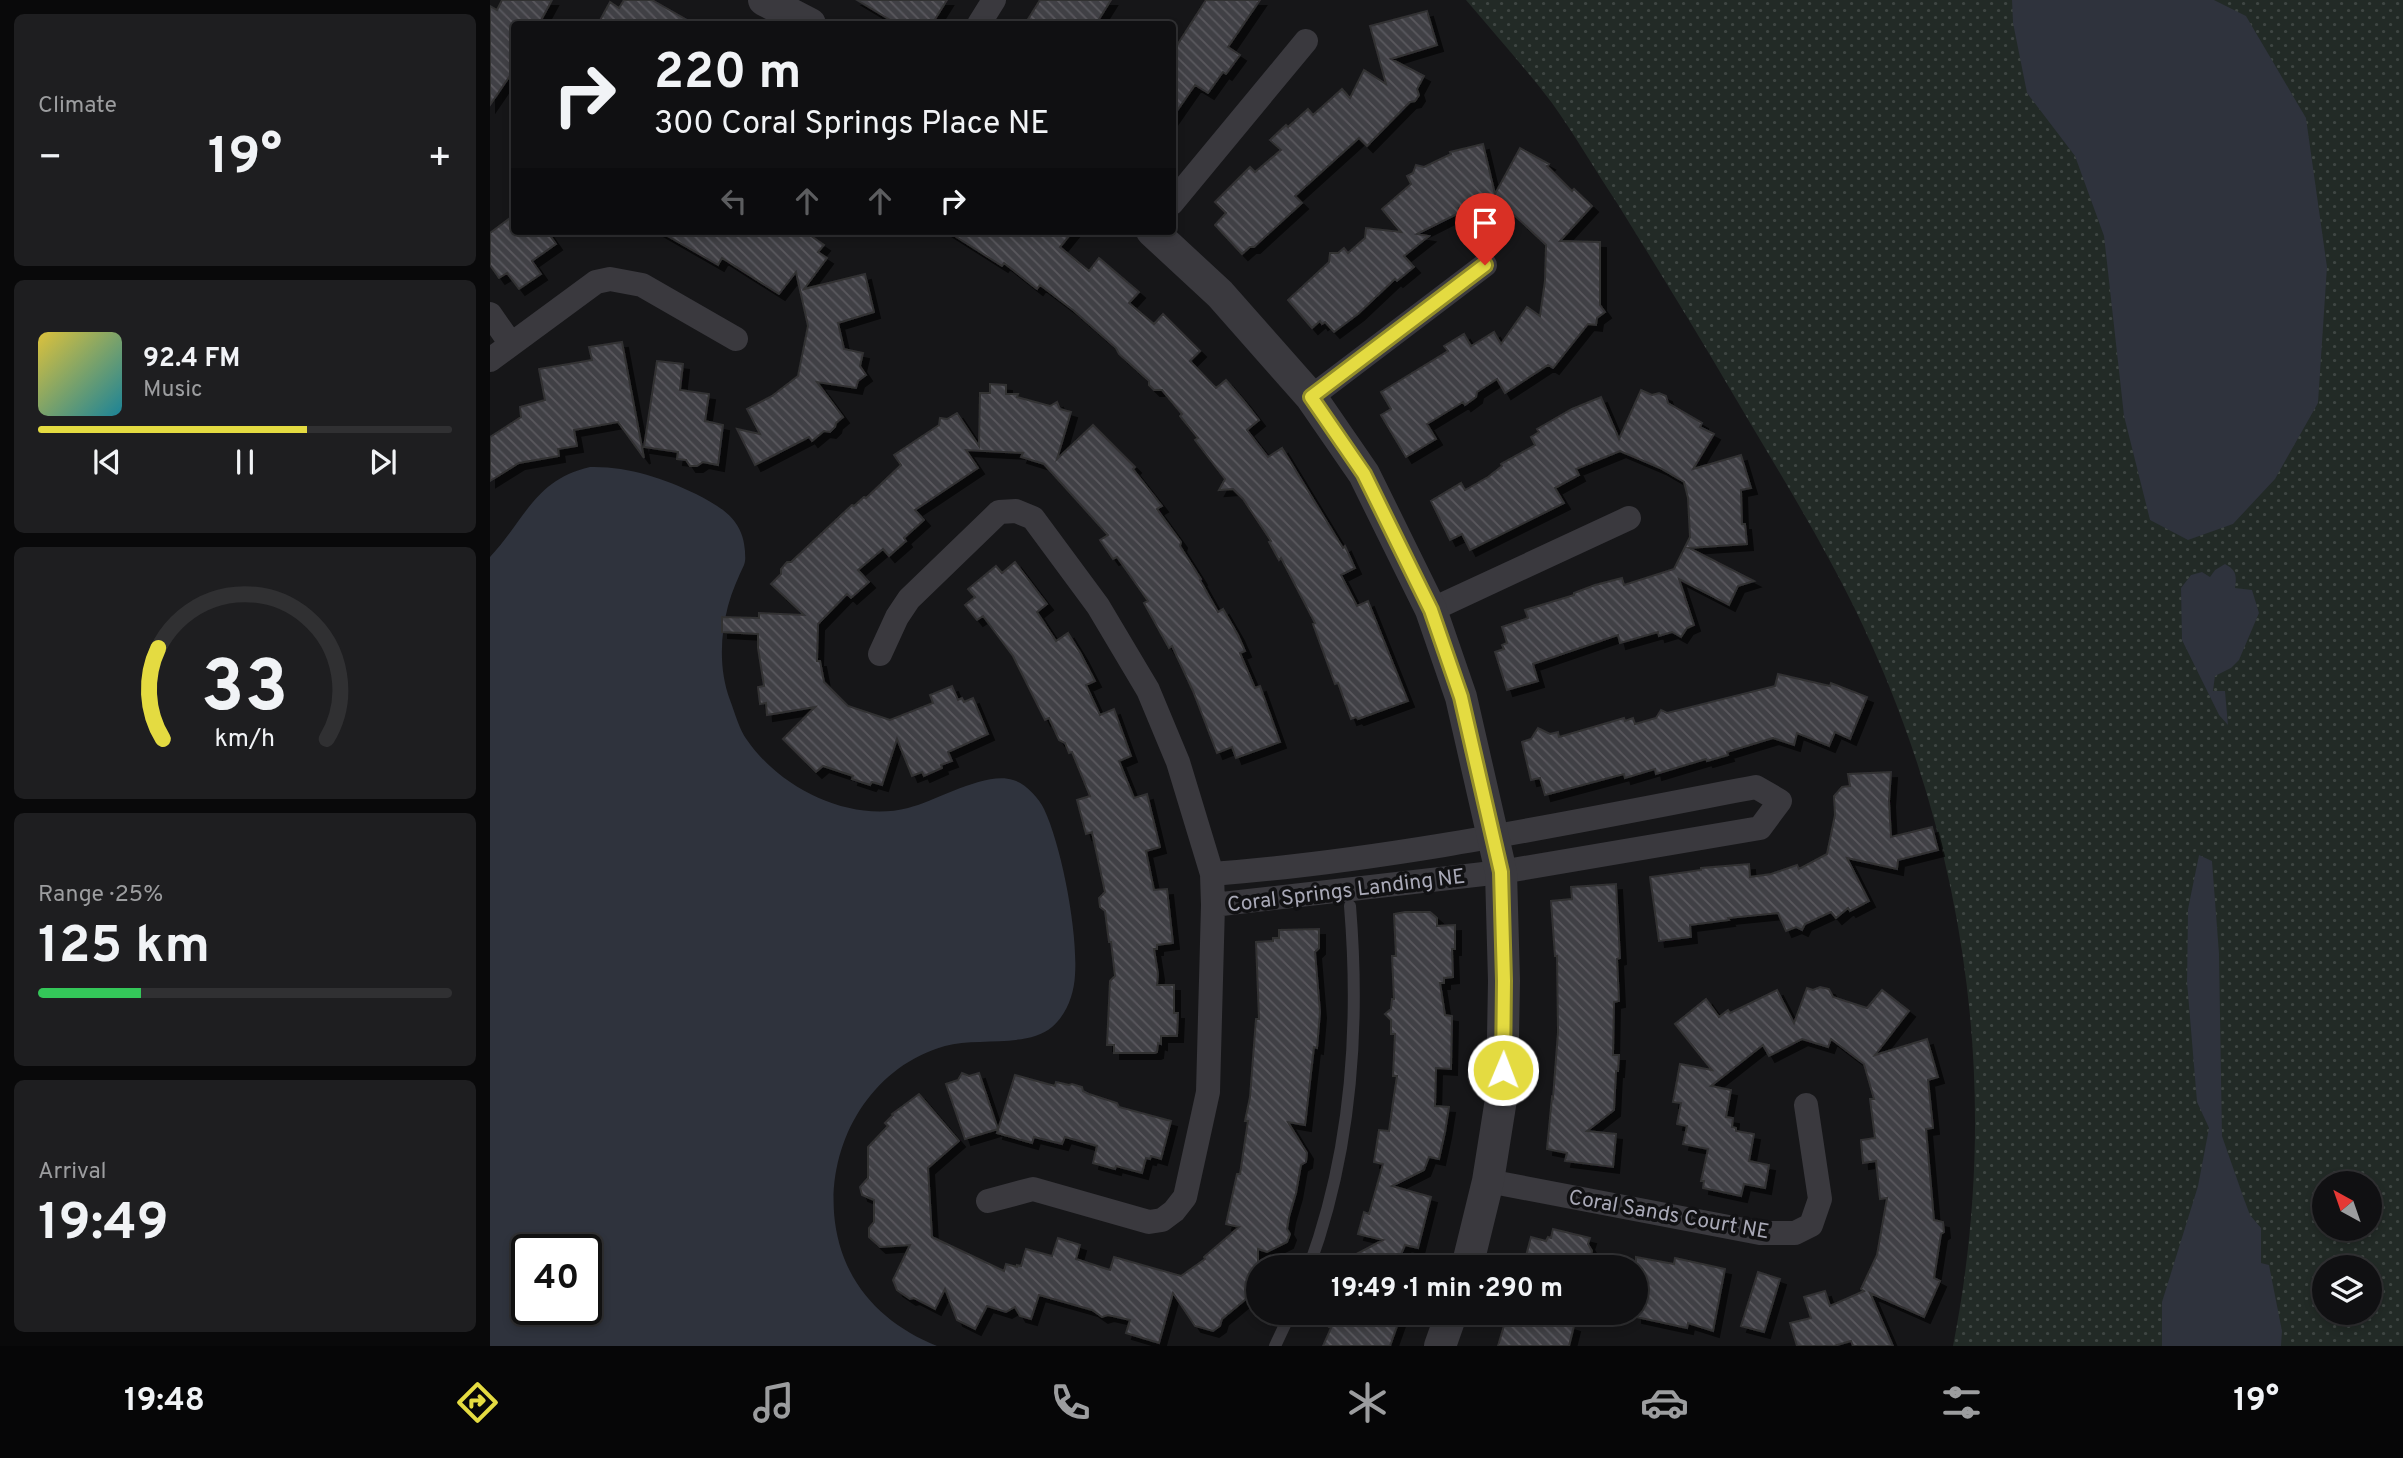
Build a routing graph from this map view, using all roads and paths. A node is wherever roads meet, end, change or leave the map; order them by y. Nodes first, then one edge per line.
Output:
1 (764, 0) edge
2 (994, 0) edge
3 (804, 21) edge
4 (981, 21) edge
5 (1306, 41) dead end
6 (1176, 198) edge
7 (1156, 235) edge
8 (1485, 265) dead end
9 (490, 314) edge
10 (736, 340) dead end
11 (511, 344) junction
12 (490, 360) edge
13 (1311, 397) junction
14 (1629, 518) dead end
15 (1431, 610) junction
16 (880, 653) dead end
17 (1494, 837) junction
18 (1501, 872) junction
19 (1212, 874) junction
20 (1213, 905) junction
21 (1350, 906) dead end
22 (1806, 1105) dead end
23 (1488, 1181) junction
24 (988, 1201) dead end
25 (1312, 1255) edge
26 (1470, 1255) edge
27 (1285, 1325) edge
28 (1447, 1325) edge
29 (1275, 1346) edge
30 (1440, 1346) edge

1 - 3 street
2 - 4 street
5 - 6 street
7 - 13 street
8 - 13 street
9 - 11 street
10 - 11 street
11 - 12 street
13 - 15 street
14 - 15 street
15 - 17 street
16 - 19 street
17 - 18 street
17 - 18 street, Coral Springs Landing NE
17 - 19 street, Coral Springs Landing NE
18 - 20 street, Coral Springs Landing NE
18 - 23 street
19 - 20 street, Coral Springs Landing NE
20 - 24 street
21 - 25 lane
22 - 23 street, Coral Sands Court NE
23 - 26 street
27 - 29 lane
28 - 30 street

